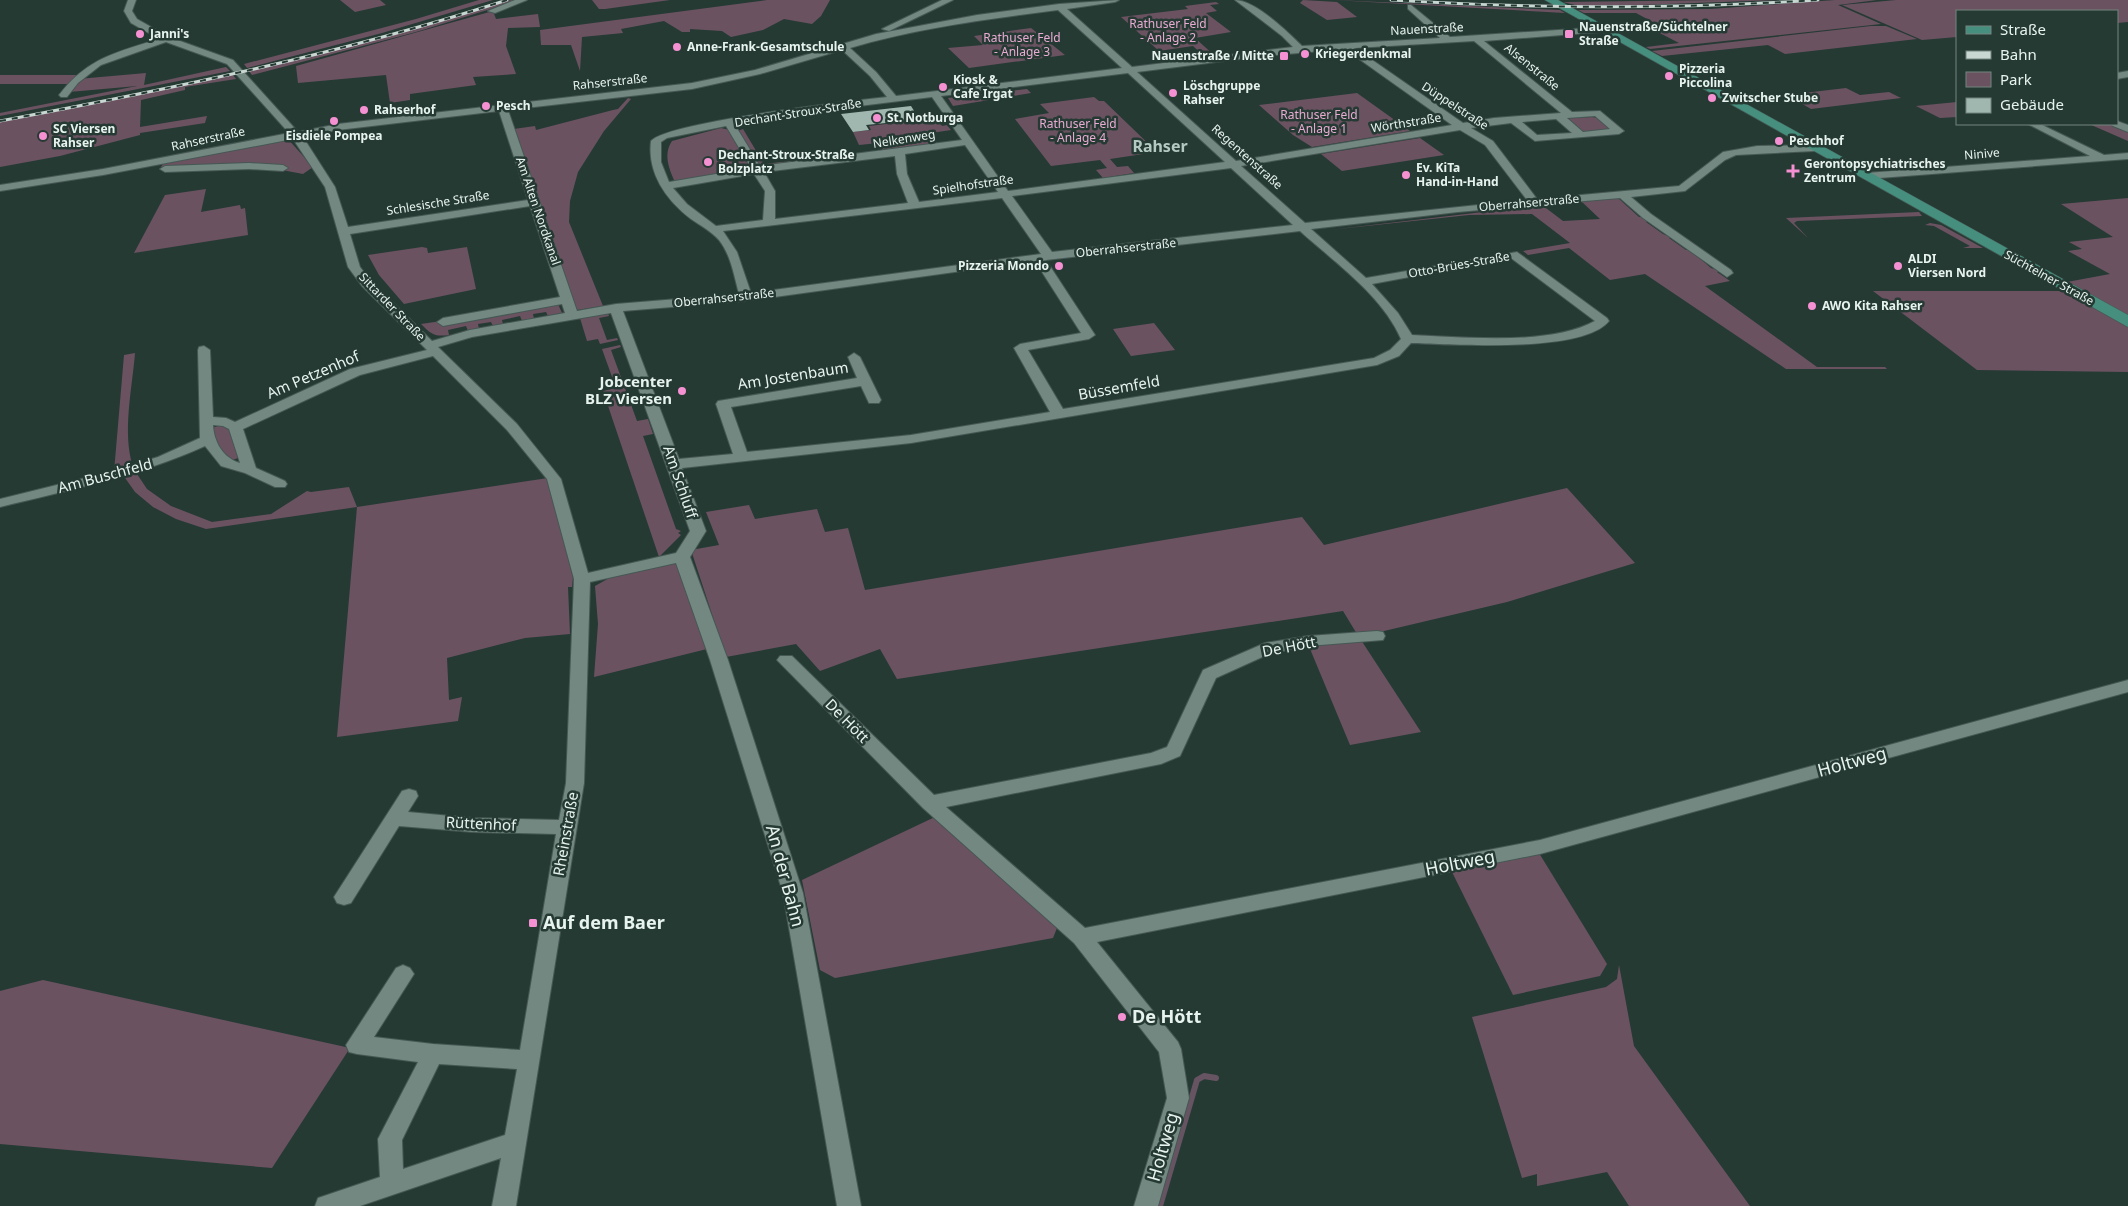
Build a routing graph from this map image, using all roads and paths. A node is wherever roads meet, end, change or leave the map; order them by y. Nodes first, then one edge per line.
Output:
1 (132, 0) edge
2 (523, 0) edge
3 (948, 0) edge
4 (1115, 0) edge
5 (1550, 0) edge
6 (1242, 1) edge
7 (1059, 6) junction
8 (1410, 7) dead end
9 (492, 11) dead end
10 (1601, 29) junction
11 (876, 37) junction
12 (166, 39) junction
13 (1477, 39) junction
14 (1449, 40) junction
15 (844, 47) junction
16 (1351, 49) junction
17 (1301, 50) junction
18 (1255, 55) junction
19 (1300, 60) dead end
20 (1266, 64) dead end
21 (1129, 70) junction
22 (934, 94) junction
23 (64, 95) dead end
24 (893, 98) junction
25 (502, 107) junction
26 (1570, 115) junction
27 (1558, 116) junction
28 (1514, 120) junction
29 (729, 123) junction
30 (2035, 125) edge
31 (1463, 127) junction
32 (294, 134) junction
33 (1581, 135) junction
34 (968, 142) junction
35 (1816, 148) junction
36 (900, 152) junction
37 (2128, 156) edge
38 (2100, 158) junction
39 (1234, 164) junction
40 (283, 168) dead end
41 (756, 170) junction
42 (103, 172) junction
43 (1866, 176) junction
44 (666, 186) junction
45 (0, 188) edge
46 (1006, 194) junction
47 (1622, 195) junction
48 (535, 202) junction
49 (1534, 202) junction
50 (915, 206) junction
51 (769, 222) junction
52 (1304, 228) junction
53 (715, 229) junction
54 (345, 232) junction
55 (1044, 257) junction
56 (1727, 273) dead end
57 (1363, 282) junction
58 (746, 297) junction
59 (567, 299) junction
60 (616, 308) junction
61 (572, 315) junction
62 (443, 322) dead end
63 (2128, 322) edge
64 (1407, 340) junction
65 (431, 349) junction
66 (204, 350) dead end
67 (854, 356) dead end
68 (865, 380) junction
69 (874, 400) dead end
70 (1059, 415) junction
71 (207, 421) junction
72 (235, 427) junction
73 (207, 440) junction
74 (741, 456) junction
75 (675, 464) junction
76 (250, 470) junction
77 (280, 484) dead end
78 (0, 503) edge
79 (682, 557) junction
80 (582, 579) junction
81 (582, 607) joint
82 (1377, 636) dead end
83 (786, 660) dead end
84 (2128, 686) edge
85 (408, 796) dead end
86 (930, 803) junction
87 (394, 818) junction
88 (568, 827) junction
89 (344, 896) dead end
90 (1081, 937) junction
91 (403, 974) dead end
92 (433, 1054) junction
93 (530, 1060) junction
94 (515, 1142) junction
95 (392, 1183) junction
96 (327, 1206) edge
97 (504, 1206) edge
98 (849, 1206) edge
99 (1146, 1206) edge

1 - 12 street, Sittarder Straße
2 - 9 street
3 - 11 street
4 - 7 street, Rahserstraße
5 - 10 main road, Süchtelner Straße
6 - 17 street
7 - 11 street, Rahserstraße
7 - 21 street, Regentenstraße
8 - 14 street
10 - 13 street, Nauenstraße
10 - 35 main road, Süchtelner Straße
11 - 15 street, Rahserstraße
12 - 23 street
12 - 32 street, Sittarder Straße
13 - 14 street, Nauenstraße
13 - 26 street, Alsenstraße
14 - 16 street, Nauenstraße
15 - 24 street
15 - 25 street, Rahserstraße
16 - 17 street, Nauenstraße
16 - 19 street, Nauenstraße
16 - 31 street, Düppelstraße
17 - 18 street, Nauenstraße
18 - 20 street
18 - 21 street, Nauenstraße
21 - 22 street, Dechant-Stroux-Straße
21 - 39 street, Regentenstraße
22 - 24 street, Dechant-Stroux-Straße
22 - 34 street
24 - 29 street, Dechant-Stroux-Straße
25 - 32 street, Rahserstraße
25 - 48 street, Am Alten Nordkanal
26 - 27 street
26 - 33 street
27 - 28 street
27 - 33 street
28 - 31 street
28 - 33 street
29 - 41 street
29 - 44 street, Dechant-Stroux-Straße
30 - 38 street
31 - 39 street, Wörthstraße
31 - 49 street, Düppelstraße
32 - 42 street, Rahserstraße
32 - 54 street, Sittarder Straße
34 - 36 street, Nelkenweg
34 - 46 street
35 - 43 main road, Süchtelner Straße
35 - 47 street, Oberrahserstraße
36 - 41 street, Nelkenweg
36 - 50 street
37 - 38 street, Ninive
38 - 43 street, Ninive
39 - 46 street, Spielhofstraße
39 - 52 street, Regentenstraße
40 - 42 street, Rahserstraße
41 - 44 street, Nelkenweg
41 - 51 street
42 - 45 street, Rahserstraße
43 - 63 main road, Süchtelner Straße
44 - 53 street, Dechant-Stroux-Straße
46 - 50 street, Spielhofstraße
46 - 55 street
47 - 49 street, Oberrahserstraße
47 - 56 street
48 - 54 street, Schlesische Straße
48 - 59 street, Am Alten Nordkanal
49 - 52 street, Oberrahserstraße
50 - 51 street, Spielhofstraße
51 - 53 street, Spielhofstraße
52 - 55 street, Oberrahserstraße
52 - 57 street
53 - 58 street, Dechant-Stroux-Straße
54 - 65 street, Sittarder Straße
55 - 58 street, Oberrahserstraße
55 - 70 street
57 - 64 street
57 - 64 street, Otto-Brües-Straße
58 - 60 street, Oberrahserstraße
59 - 61 street, Am Alten Nordkanal
59 - 62 street
60 - 61 street, Oberrahserstraße
60 - 75 street, Am Schluff
61 - 65 street, Oberrahserstraße
64 - 70 street, Büssemfeld
65 - 72 street, Am Petzenhof
65 - 80 street, Sittarder Straße
66 - 71 street
67 - 68 street, Am Jostenbaum
68 - 69 street, Am Jostenbaum
68 - 74 street, Am Jostenbaum
70 - 74 street, Büssemfeld
71 - 72 street
71 - 73 street
72 - 76 street
73 - 76 street
73 - 78 street, Am Buschfeld
74 - 75 street, Büssemfeld
75 - 79 street, Am Schluff
76 - 77 street
79 - 80 street
79 - 98 street, An der Bahn
80 - 81 street, Sittarder Straße
81 - 88 street, Rheinstraße
82 - 86 street, De Hött
83 - 86 street, De Hött
84 - 90 street, Holtweg
85 - 87 street
86 - 90 street, De Hött
87 - 88 street, Rüttenhof
87 - 89 street
88 - 93 street, Rheinstraße
90 - 99 street, Holtweg
91 - 92 street
92 - 93 street
92 - 95 street
93 - 94 street, Rheinstraße
94 - 95 street
94 - 97 street, Rheinstraße
95 - 96 street

